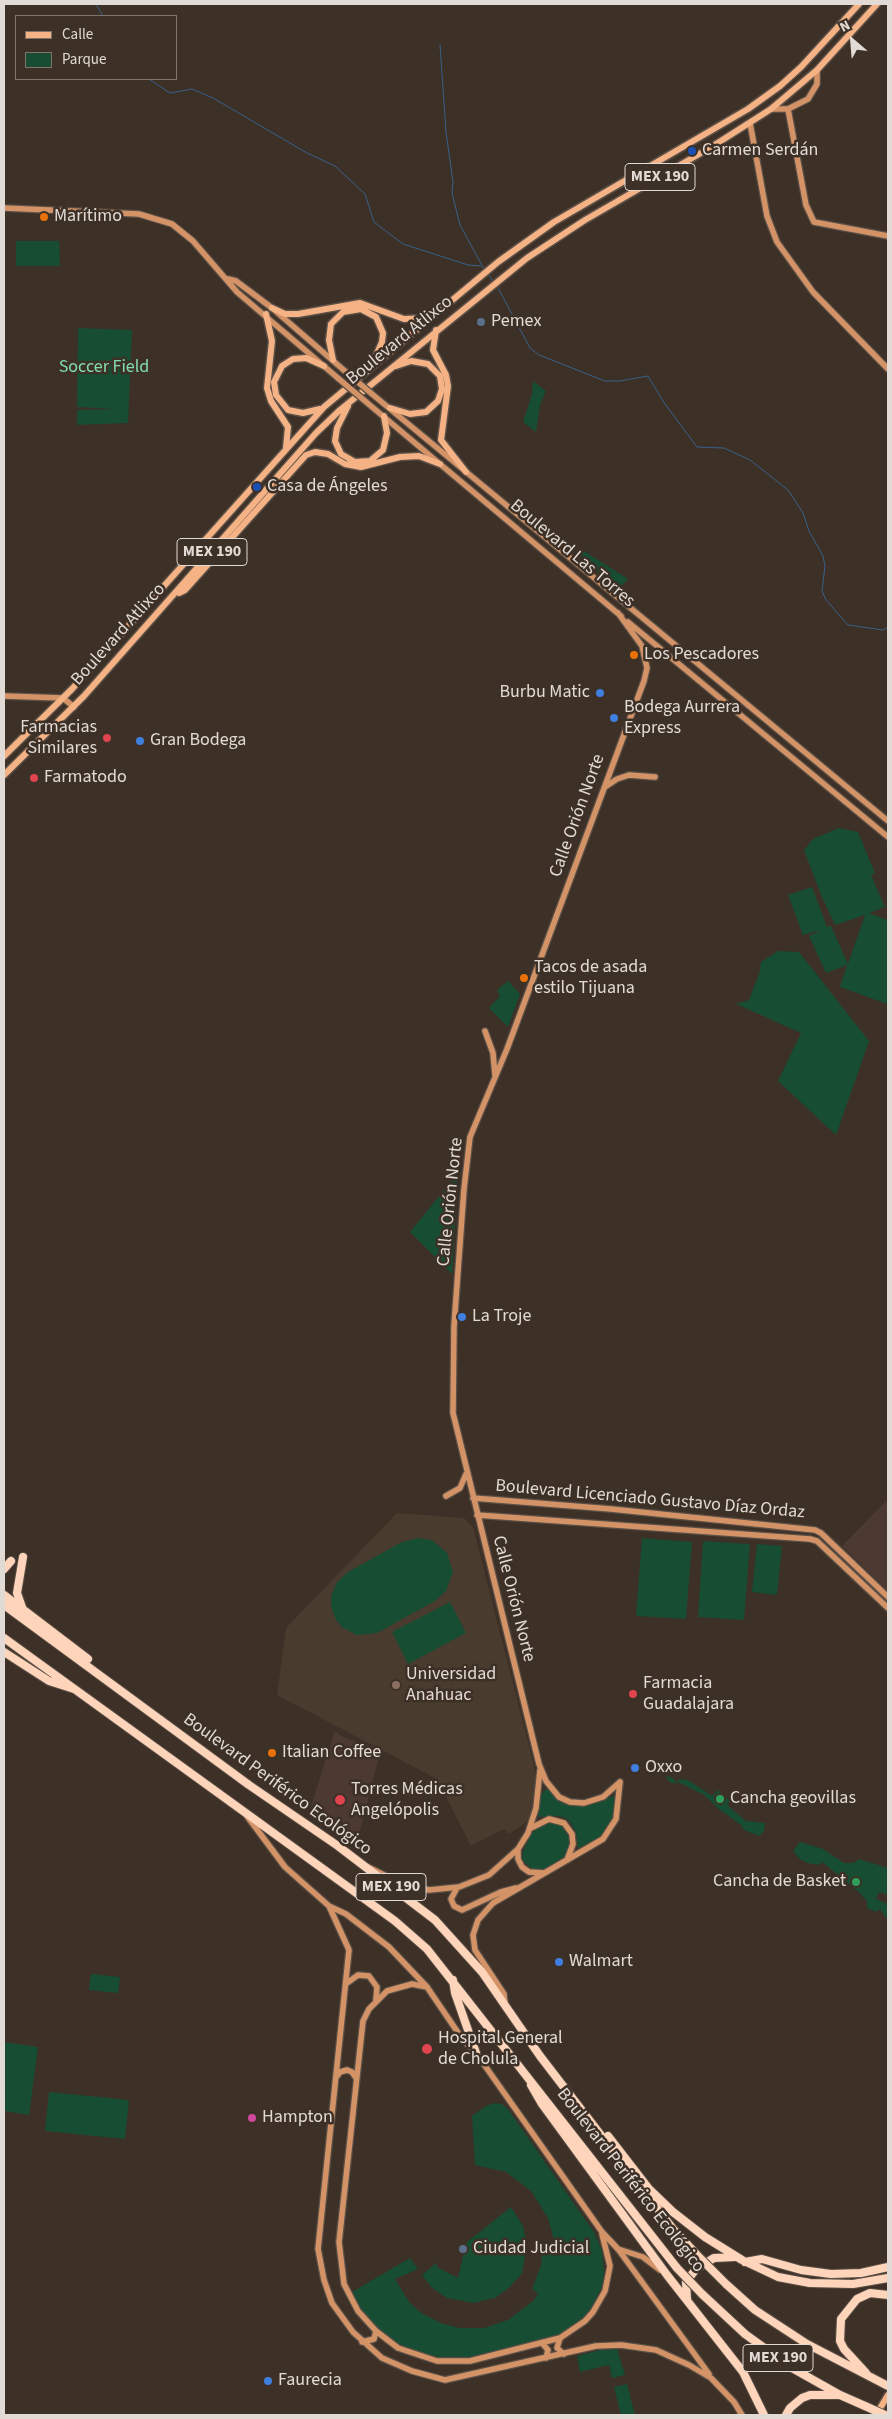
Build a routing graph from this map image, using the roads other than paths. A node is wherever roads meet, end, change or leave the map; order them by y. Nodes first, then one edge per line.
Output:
1 (859, 4) edge
2 (877, 4) edge
3 (817, 70) junction
4 (771, 109) junction
5 (788, 109) junction
6 (750, 123) junction
7 (4, 208) edge
8 (888, 236) edge
9 (228, 279) junction
10 (272, 308) junction
11 (266, 314) junction
12 (431, 318) junction
13 (436, 330) junction
14 (333, 360) junction
15 (324, 366) junction
16 (372, 366) junction
17 (888, 369) edge
18 (388, 370) junction
19 (352, 400) junction
20 (324, 407) junction
21 (390, 408) junction
22 (384, 416) junction
23 (286, 449) junction
24 (440, 464) junction
25 (466, 472) junction
26 (175, 594) junction
27 (618, 614) junction
28 (4, 696) edge
29 (64, 698) junction
30 (74, 707) junction
31 (4, 756) edge
32 (4, 775) edge
33 (655, 776) dead end
34 (605, 787) junction
35 (888, 822) edge
36 (888, 837) edge
37 (485, 1031) dead end
38 (495, 1077) junction
39 (467, 1472) junction
40 (446, 1496) dead end
41 (473, 1498) junction
42 (477, 1515) junction
43 (728, 1521) junction
44 (727, 1532) junction
45 (23, 1557) dead end
46 (11, 1561) dead end
47 (4, 1569) edge
48 (4, 1595) edge
49 (888, 1597) edge
50 (4, 1604) edge
51 (888, 1608) edge
52 (24, 1611) junction
53 (4, 1638) edge
54 (4, 1652) edge
55 (4, 1657) edge
56 (14, 1660) junction
57 (111, 1682) junction
58 (76, 1689) junction
59 (539, 1764) junction
60 (551, 1789) junction
61 (540, 1790) junction
62 (620, 1791) junction
63 (608, 1793) junction
64 (247, 1816) junction
65 (530, 1828) junction
66 (518, 1849) junction
67 (567, 1860) junction
68 (364, 1866) junction
69 (545, 1873) junction
70 (459, 1887) junction
71 (520, 1888) junction
72 (330, 1906) junction
73 (452, 1978) junction
74 (346, 1983) junction
75 (427, 1987) junction
76 (376, 2000) junction
77 (505, 2006) junction
78 (476, 2052) junction
79 (540, 2056) junction
80 (526, 2074) junction
81 (337, 2076) junction
82 (356, 2078) junction
83 (602, 2232) junction
84 (618, 2249) junction
85 (735, 2257) junction
86 (745, 2262) junction
87 (316, 2264) dead end
88 (888, 2267) edge
89 (322, 2269) junction
90 (667, 2275) junction
91 (888, 2278) edge
92 (888, 2295) edge
93 (689, 2303) junction
94 (376, 2332) junction
95 (560, 2338) junction
96 (362, 2342) junction
97 (542, 2343) junction
98 (564, 2354) junction
99 (546, 2358) junction
100 (869, 2376) junction
101 (711, 2378) junction
102 (888, 2386) edge
103 (840, 2395) junction
104 (888, 2395) edge
105 (742, 2415) edge
106 (764, 2415) edge
107 (786, 2415) edge
108 (876, 2415) edge
109 (885, 2415) edge

1 - 12 main road, Boulevard Atlixco / MEX 190
2 - 3 main road, Boulevard Atlixco / MEX 190
3 - 4 main road, Boulevard Atlixco / MEX 190
3 - 5 street
4 - 5 street
4 - 6 main road, Boulevard Atlixco / MEX 190
5 - 8 street
6 - 13 main road, Boulevard Atlixco / MEX 190
6 - 17 street
7 - 9 street
9 - 10 street, Boulevard Las Torres
9 - 11 street, Boulevard Las Torres
10 - 12 main road
10 - 14 street, Boulevard Las Torres
11 - 15 street, Boulevard Las Torres
11 - 23 main road
12 - 16 main road, Boulevard Atlixco / MEX 190
13 - 18 main road, Boulevard Atlixco / MEX 190
13 - 25 main road
14 - 16 main road
14 - 21 street, Boulevard Las Torres, bridge
15 - 20 main road
15 - 22 street, Boulevard Las Torres, bridge
16 - 20 main road, Boulevard Atlixco / MEX 190
18 - 19 main road, Boulevard Atlixco / MEX 190
18 - 21 main road
19 - 22 main road
19 - 26 main road, Boulevard Atlixco / MEX 190
20 - 23 main road, Boulevard Atlixco / MEX 190
21 - 25 street, Boulevard Las Torres
22 - 24 street, Boulevard Las Torres
23 - 29 main road, Boulevard Atlixco / MEX 190
24 - 26 main road
24 - 27 street, Boulevard Las Torres
25 - 35 street, Boulevard Las Torres
26 - 30 main road, Boulevard Atlixco / MEX 190
27 - 34 street, Calle Orión Norte
27 - 36 street, Boulevard Las Torres
28 - 29 street
29 - 30 street
29 - 31 main road, Boulevard Atlixco / MEX 190
30 - 32 main road, Boulevard Atlixco / MEX 190
33 - 34 street
34 - 38 street, Calle Orión Norte
37 - 38 street
38 - 39 street, Calle Orión Norte
39 - 40 street
39 - 41 street, Calle Orión Norte
41 - 42 street, Calle Orión Norte
41 - 43 street, Boulevard Licenciado Gustavo Díaz Ordaz
42 - 44 street, Boulevard Licenciado Gustavo Díaz Ordaz
42 - 59 street, Calle Orión Norte
43 - 44 street
43 - 49 street, Boulevard Licenciado Gustavo Díaz Ordaz
44 - 51 street, Boulevard Licenciado Gustavo Díaz Ordaz
45 - 52 highway
46 - 47 highway
48 - 52 highway
50 - 57 highway, Boulevard Periférico Ecológico / MEX 190
52 - 57 highway
53 - 58 highway, Boulevard Periférico Ecológico / MEX 190
54 - 56 highway
55 - 56 highway
56 - 58 highway
57 - 68 highway, Boulevard Periférico Ecológico / MEX 190
58 - 64 highway, Boulevard Periférico Ecológico / MEX 190
59 - 60 street, Calle Orión Norte
59 - 61 street, Calle Orión Norte
60 - 61 street
60 - 63 street
61 - 65 street, Calle Orión Norte
62 - 63 street
62 - 63 street
62 - 67 street
64 - 72 street
64 - 73 highway, Boulevard Periférico Ecológico / MEX 190
65 - 66 street
65 - 67 street
66 - 69 street
66 - 70 street
67 - 69 street
68 - 70 street
68 - 77 highway, Boulevard Periférico Ecológico / MEX 190
69 - 71 street
70 - 71 street
71 - 77 street
72 - 74 street
72 - 75 street
73 - 78 highway
73 - 80 highway, Boulevard Periférico Ecológico / MEX 190
74 - 76 street
74 - 81 street
75 - 76 street
75 - 78 street
76 - 82 street
77 - 79 highway, Boulevard Periférico Ecológico / MEX 190
78 - 83 street
79 - 85 highway
79 - 100 highway, Boulevard Periférico Ecológico / MEX 190, bridge
80 - 90 highway
80 - 103 highway, Boulevard Periférico Ecológico / MEX 190, bridge
81 - 82 street
81 - 89 street
82 - 94 street
83 - 84 street
83 - 95 street
84 - 90 street
84 - 101 street
85 - 86 highway
85 - 93 highway
86 - 88 highway
86 - 91 highway
87 - 89 street
89 - 96 street
90 - 93 highway
92 - 100 highway
93 - 106 highway
94 - 96 street
94 - 97 street
95 - 97 street
95 - 98 street
96 - 99 street
97 - 99 street
98 - 99 street
98 - 101 street
100 - 102 highway, Boulevard Periférico Ecológico / MEX 190
101 - 105 street
103 - 107 highway
103 - 109 highway, Boulevard Periférico Ecológico / MEX 190, bridge
104 - 108 main road

